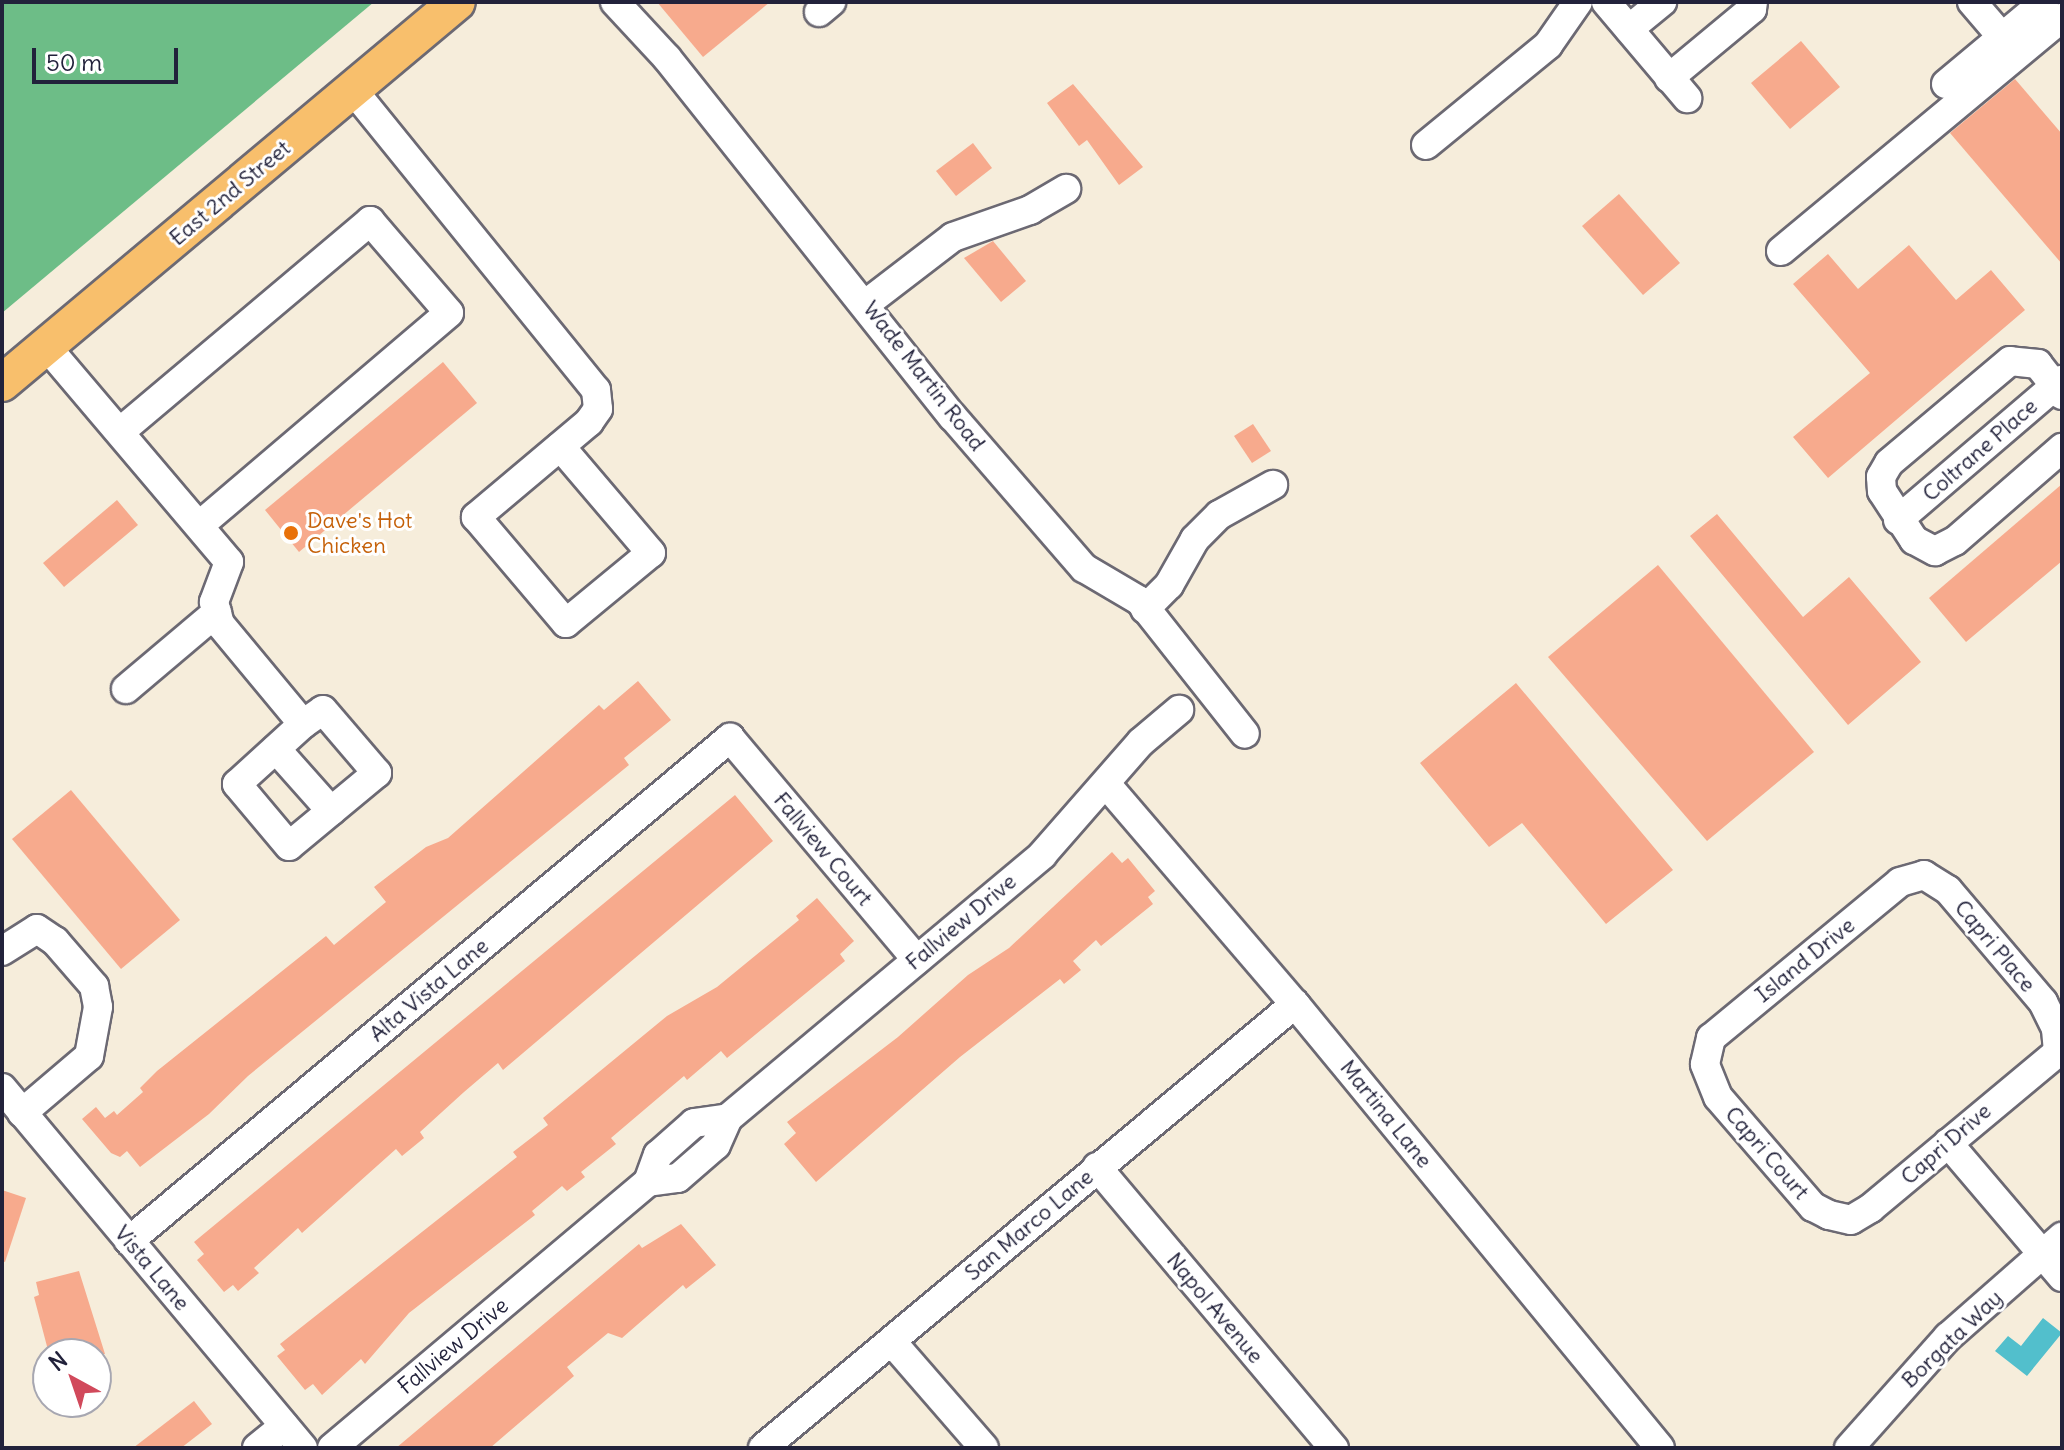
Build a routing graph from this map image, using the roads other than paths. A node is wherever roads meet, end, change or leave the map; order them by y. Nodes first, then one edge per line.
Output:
1 (457, 2) edge
2 (615, 2) edge
3 (1578, 2) edge
4 (1606, 2) edge
5 (1662, 2) edge
6 (1753, 2) edge
7 (1972, 2) edge
8 (2044, 2) edge
9 (2062, 18) edge
10 (1629, 29) junction
11 (2002, 37) junction
12 (1946, 84) dead end
13 (353, 90) junction
14 (1426, 145) dead end
15 (1066, 189) dead end
16 (1781, 251) dead end
17 (867, 303) junction
18 (46, 346) junction
19 (2, 383) edge
20 (2060, 386) edge
21 (121, 431) junction
22 (560, 446) junction
23 (2062, 448) edge
24 (1273, 485) dead end
25 (1898, 520) junction
26 (200, 525) junction
27 (1145, 609) junction
28 (217, 612) junction
29 (126, 689) dead end
30 (1179, 710) dead end
31 (303, 724) junction
32 (1245, 734) dead end
33 (730, 738) joint
34 (276, 749) junction
35 (1107, 785) junction
36 (331, 811) junction
37 (1900, 882) joint
38 (2, 951) edge
39 (917, 960) junction
40 (1295, 1004) junction
41 (1711, 1038) joint
42 (2058, 1052) joint
43 (2, 1088) edge
44 (22, 1113) junction
45 (1948, 1143) junction
46 (1097, 1167) junction
47 (1829, 1215) joint
48 (129, 1241) junction
49 (2052, 1246) edge
50 (2062, 1277) edge
51 (892, 1342) junction
52 (284, 1426) junction
53 (257, 1448) edge
54 (303, 1448) edge
55 (332, 1448) edge
56 (763, 1448) edge
57 (984, 1448) edge
58 (1334, 1448) edge
59 (1660, 1448) edge
60 (1849, 1448) edge

1 - 13 main road, East 2nd Street
2 - 17 street, Wade Martin Road
3 - 14 street
4 - 10 street
5 - 10 street
6 - 10 street
7 - 11 street
8 - 11 street
9 - 16 street
11 - 12 street
13 - 18 main road, East 2nd Street
13 - 22 street
15 - 17 street
17 - 27 street, Wade Martin Road
18 - 19 main road, East 2nd Street
18 - 21 street
20 - 25 street, Coltrane Place
20 - 25 street
21 - 26 street
21 - 26 street
22 - 22 street
23 - 25 street
24 - 27 street
26 - 28 street
27 - 32 street, Wade Martin Road
28 - 29 street
28 - 31 street
30 - 35 street, Fallview Drive
31 - 34 street
31 - 36 street
33 - 39 street, Fallview Court
33 - 48 street, Alta Vista Lane
34 - 36 street
34 - 36 street
35 - 39 street, Fallview Drive
35 - 40 street, Martina Lane
37 - 41 street, Island Drive
37 - 42 street, Capri Place
38 - 44 street
39 - 55 street, Fallview Drive
40 - 46 street, San Marco Lane
40 - 59 street, Martina Lane
41 - 47 street, Capri Court
42 - 45 street, Capri Drive
43 - 44 street, Vista Lane
44 - 48 street, Vista Lane
45 - 47 street, Capri Drive
45 - 49 street
46 - 51 street, San Marco Lane
46 - 58 street, Napol Avenue
48 - 52 street, Vista Lane
49 - 50 street
49 - 60 street, Borgata Way
51 - 56 street, San Marco Lane
51 - 57 street
52 - 53 street
52 - 54 street, Vista Lane

